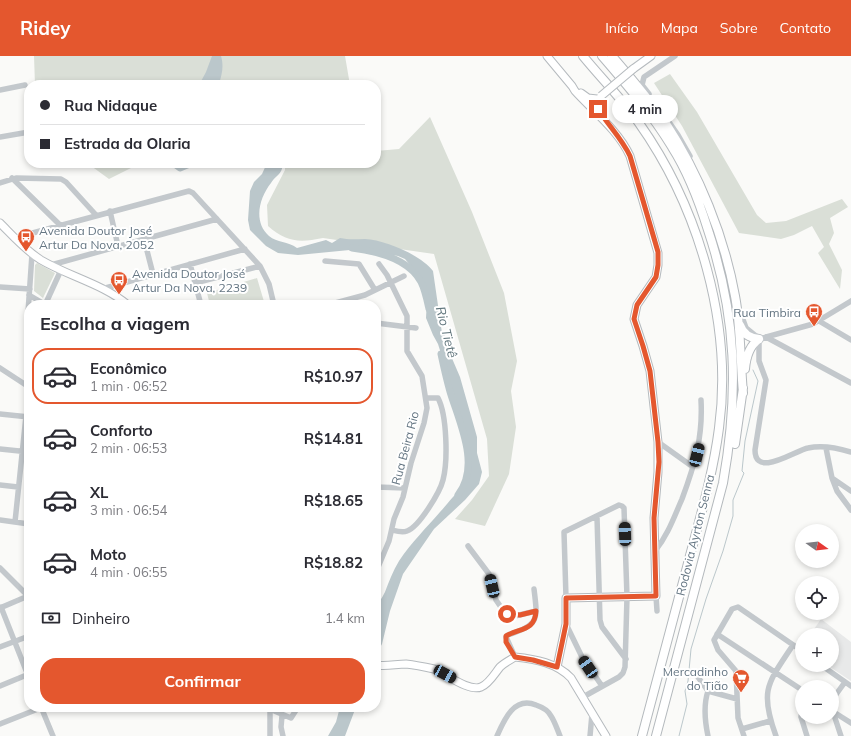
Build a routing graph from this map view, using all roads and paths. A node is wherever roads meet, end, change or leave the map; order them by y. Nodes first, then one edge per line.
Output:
1 (547, 56) edge
2 (583, 56) edge
3 (602, 56) edge
4 (612, 56) edge
5 (615, 56) edge
6 (652, 56) edge
7 (675, 56) edge
8 (623, 69) junction
9 (24, 85) edge
10 (572, 86) junction
11 (0, 90) edge
12 (599, 97) junction
13 (606, 122) junction
14 (24, 133) edge
15 (0, 137) edge
16 (12, 178) junction
17 (0, 183) edge
18 (110, 212) junction
19 (96, 215) junction
20 (217, 220) junction
21 (0, 223) edge
22 (60, 225) junction
23 (14, 238) junction
24 (144, 239) junction
25 (118, 246) junction
26 (245, 249) junction
27 (32, 254) junction
28 (325, 261) dead end
29 (190, 264) junction
30 (379, 264) dead end
31 (51, 265) junction
32 (260, 266) junction
33 (61, 270) junction
34 (152, 274) junction
35 (404, 276) dead end
36 (391, 282) junction
37 (195, 283) junction
38 (0, 287) edge
39 (102, 289) junction
40 (375, 290) junction
41 (29, 292) junction
42 (29, 300) edge
43 (39, 300) edge
44 (47, 300) edge
45 (120, 300) edge
46 (199, 300) edge
47 (273, 300) edge
48 (347, 300) edge
49 (851, 301) edge
50 (738, 320) junction
51 (819, 321) junction
52 (381, 324) edge
53 (407, 327) junction
54 (416, 328) dead end
55 (763, 338) junction
56 (851, 340) edge
57 (0, 368) edge
58 (851, 383) edge
59 (24, 384) edge
60 (743, 393) junction
61 (427, 398) junction
62 (701, 400) dead end
63 (0, 414) edge
64 (24, 417) edge
65 (24, 440) edge
66 (658, 442) junction
67 (826, 448) junction
68 (0, 449) edge
69 (22, 451) junction
70 (851, 452) edge
71 (693, 467) junction
72 (832, 478) junction
73 (723, 483) junction
74 (0, 485) edge
75 (18, 488) junction
76 (405, 488) junction
77 (381, 489) edge
78 (850, 490) edge
79 (842, 498) junction
80 (851, 510) edge
81 (596, 517) junction
82 (0, 520) edge
83 (14, 522) junction
84 (24, 523) edge
85 (392, 530) junction
86 (468, 546) dead end
87 (655, 551) junction
88 (381, 559) edge
89 (0, 568) edge
90 (534, 590) dead end
91 (24, 591) edge
92 (656, 596) junction
93 (598, 597) junction
94 (627, 597) junction
95 (24, 598) edge
96 (566, 598) junction
97 (0, 608) edge
98 (536, 611) junction
99 (657, 611) dead end
100 (566, 624) junction
101 (717, 634) junction
102 (24, 638) edge
103 (14, 641) junction
104 (793, 645) joint
105 (0, 647) edge
106 (515, 657) junction
107 (626, 658) junction
108 (24, 664) edge
109 (381, 666) edge
110 (557, 667) junction
111 (831, 672) edge
112 (695, 673) dead end
113 (775, 673) junction
114 (24, 678) edge
115 (845, 682) junction
116 (0, 686) edge
117 (602, 686) junction
118 (795, 686) edge
119 (851, 686) edge
120 (839, 690) edge
121 (708, 692) junction
122 (583, 697) junction
123 (736, 699) junction
124 (30, 712) edge
125 (44, 712) edge
126 (267, 712) edge
127 (274, 712) edge
128 (295, 712) edge
129 (592, 714) junction
130 (839, 715) edge
131 (282, 716) junction
132 (770, 721) junction
133 (851, 723) edge
134 (0, 724) edge
135 (803, 724) edge
136 (837, 724) edge
137 (742, 730) junction
138 (603, 733) edge
139 (53, 736) edge
140 (270, 736) edge
141 (283, 736) edge
142 (496, 736) edge
143 (560, 736) edge
144 (591, 736) edge
145 (642, 736) edge
146 (656, 736) edge
147 (708, 736) edge
148 (744, 736) edge
149 (776, 736) edge
150 (807, 736) edge
151 (841, 736) edge

1 - 10 main road
2 - 145 highway, Rodovia Ayrton Senna
3 - 73 highway, Rodovia Ayrton Senna
4 - 8 highway
5 - 8 highway
6 - 12 main road, bridge
7 - 55 street
8 - 50 highway
9 - 11 street
10 - 12 main road
10 - 13 main road
12 - 13 main road
13 - 66 main road
14 - 15 street
16 - 17 street
16 - 19 street
16 - 22 street
18 - 19 street
18 - 20 street
18 - 25 street
19 - 22 street
20 - 24 street
20 - 26 street
21 - 23 main road
22 - 23 street
23 - 27 main road
24 - 25 street
24 - 34 street
25 - 31 street
26 - 29 street
26 - 32 street
27 - 31 main road
27 - 41 street
28 - 40 street
29 - 34 street
29 - 37 street
30 - 36 street, Rua Beira Rio
31 - 33 main road
32 - 37 street
32 - 47 street
33 - 39 main road
33 - 44 street
34 - 39 street
35 - 36 street
36 - 40 street
36 - 53 street, Rua Beira Rio
37 - 46 street
38 - 41 street
39 - 45 main road
40 - 48 street
41 - 42 street
41 - 43 street
49 - 51 street
50 - 55 highway
50 - 60 highway
51 - 55 street
51 - 56 street
52 - 53 street
53 - 54 street
53 - 61 street, Rua Beira Rio
55 - 58 street
55 - 60 highway
55 - 67 street
57 - 59 street
60 - 73 highway
61 - 76 street, Rua Beira Rio
61 - 85 street
62 - 71 street
63 - 64 street
65 - 69 street
66 - 71 street
66 - 87 main road
67 - 70 street
67 - 72 street
68 - 69 street
69 - 75 street
71 - 87 street
72 - 78 street
72 - 79 street
73 - 146 highway, Rodovia Ayrton Senna
74 - 75 street
75 - 83 street
76 - 77 street
76 - 85 street, Rua Beira Rio
78 - 79 street
79 - 80 street
81 - 93 street
81 - 94 street
81 - 96 street
82 - 83 street
83 - 84 street
85 - 88 street, Rua Beira Rio
86 - 98 street
87 - 92 main road
89 - 91 street
90 - 98 street
92 - 94 main road
92 - 99 street
93 - 94 main road
93 - 96 main road
93 - 107 street
94 - 107 street
95 - 97 street
96 - 100 main road
97 - 103 street
98 - 106 street
100 - 110 main road
100 - 117 street
101 - 104 street
101 - 113 street
101 - 123 street
102 - 103 street
103 - 105 street
103 - 108 street
104 - 113 street
106 - 109 main road
106 - 110 main road
107 - 117 street
110 - 122 main road
111 - 115 street
112 - 121 street
113 - 118 street
113 - 132 street
114 - 116 street
115 - 119 street
115 - 120 street
117 - 122 street
121 - 123 street
121 - 147 street
122 - 129 main road
123 - 137 street
124 - 134 street
125 - 139 street
126 - 140 street
127 - 131 street
128 - 131 street
129 - 138 main road
129 - 144 street
130 - 133 street
131 - 141 street
132 - 137 street
132 - 149 street
135 - 150 street
136 - 151 street
137 - 148 street
138 - 144 street
142 - 143 street

